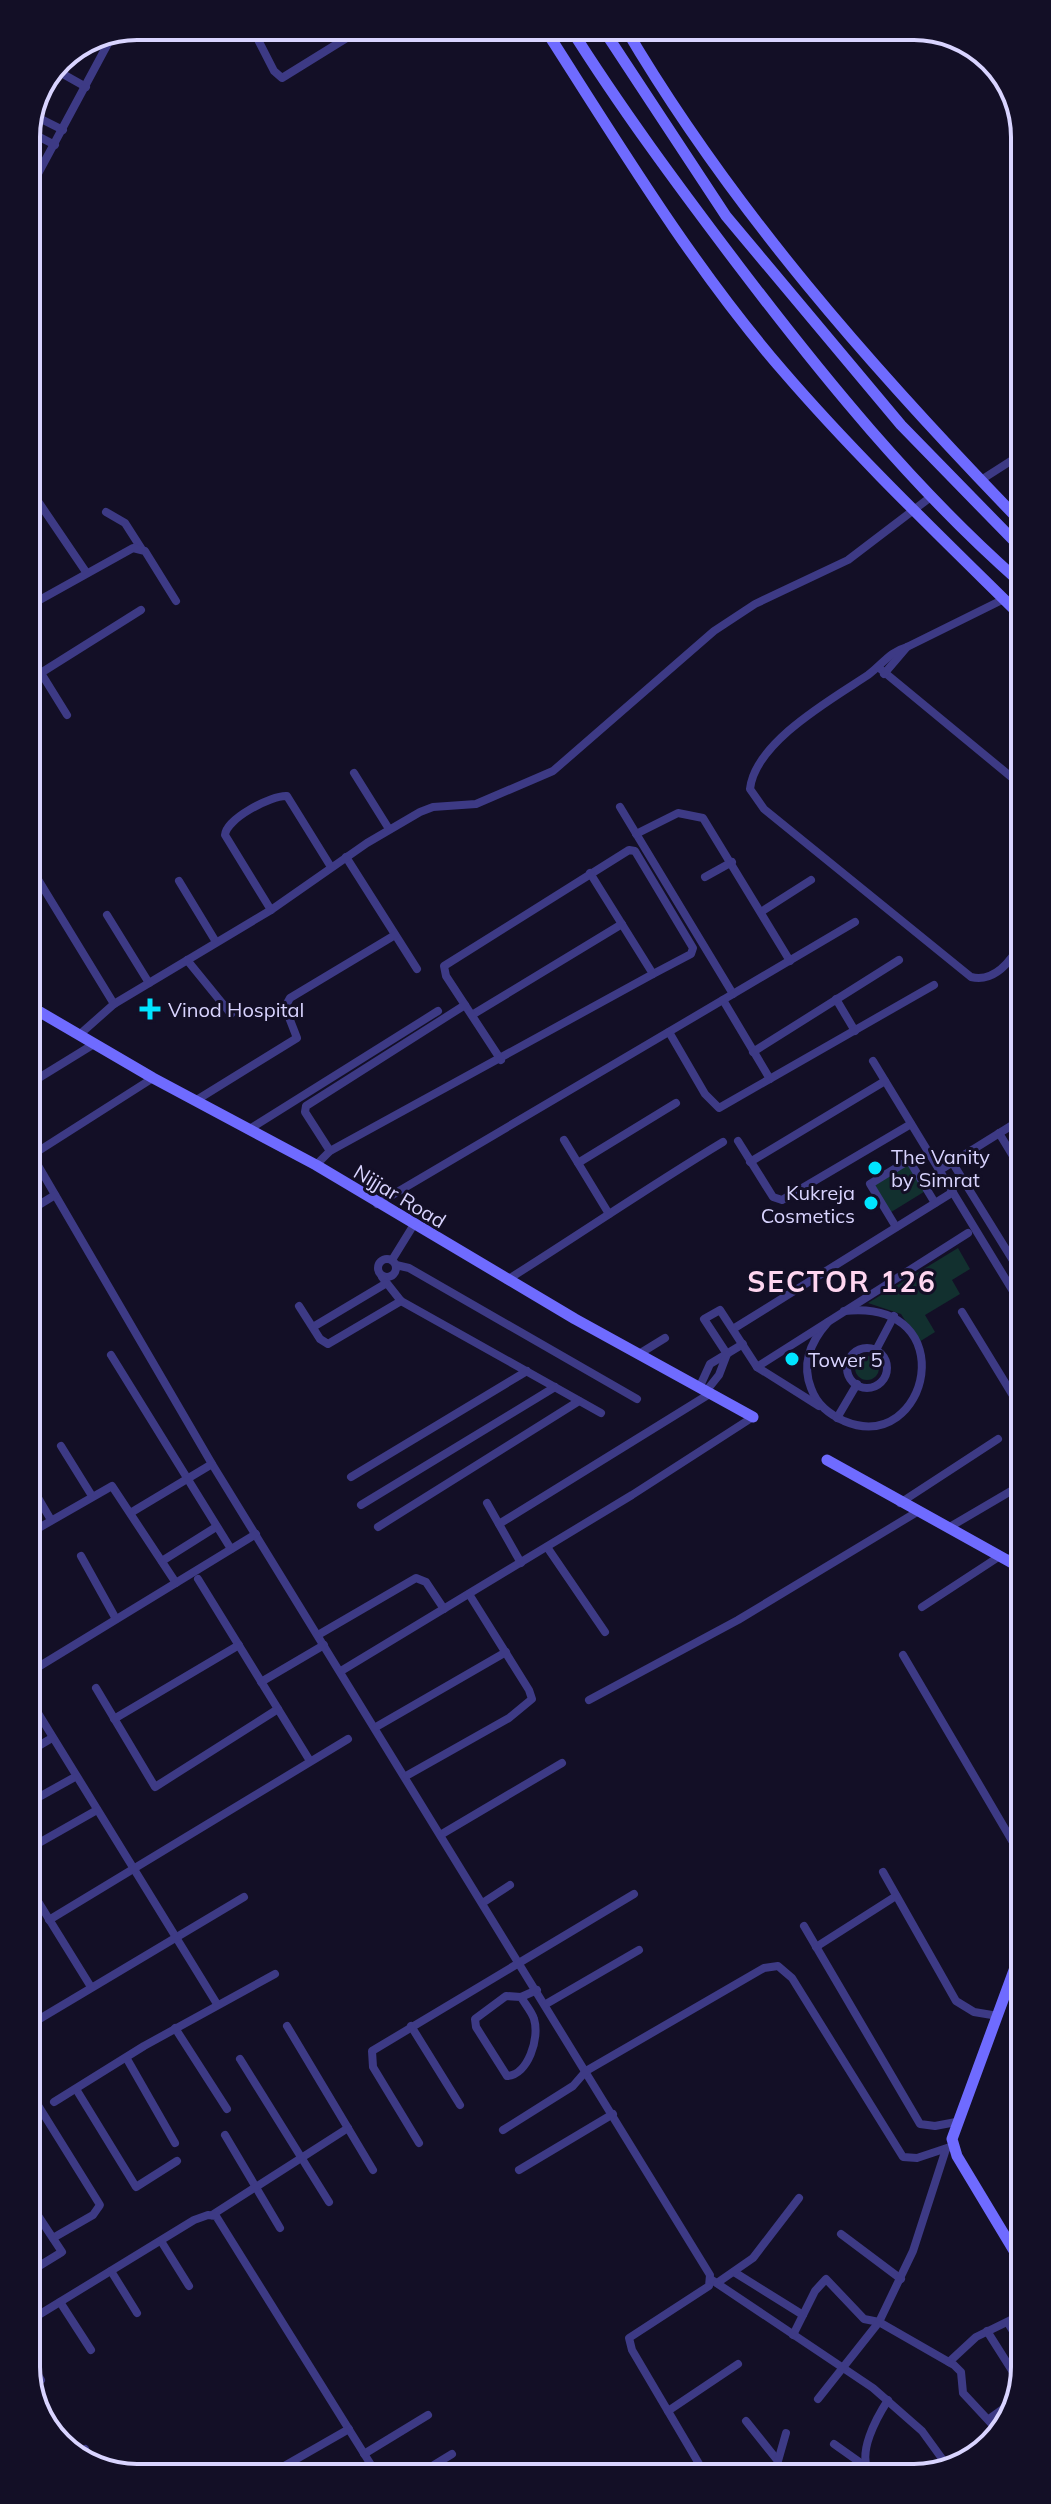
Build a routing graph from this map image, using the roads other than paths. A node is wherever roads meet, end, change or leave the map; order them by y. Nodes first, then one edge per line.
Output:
1 (258, 40) edge
2 (343, 40) edge
3 (552, 40) edge
4 (578, 40) edge
5 (610, 40) edge
6 (633, 40) edge
7 (105, 45) edge
8 (63, 74) edge
9 (86, 87) junction
10 (42, 119) edge
11 (63, 130) junction
12 (40, 137) edge
13 (55, 145) junction
14 (40, 171) edge
15 (1011, 461) edge
16 (981, 480) junction
17 (932, 496) junction
18 (40, 504) edge
19 (918, 510) junction
20 (106, 512) dead end
21 (1011, 512) edge
22 (1011, 538) edge
23 (141, 548) junction
24 (86, 572) junction
25 (1011, 574) edge
26 (40, 597) edge
27 (1004, 599) junction
28 (176, 601) dead end
29 (1011, 606) edge
30 (141, 610) dead end
31 (881, 671) junction
32 (41, 673) joint
33 (67, 715) dead end
34 (354, 773) dead end
35 (1011, 777) edge
36 (620, 807) dead end
37 (389, 829) junction
38 (636, 834) junction
39 (346, 857) junction
40 (732, 862) junction
41 (331, 867) junction
42 (590, 873) junction
43 (705, 877) dead end
44 (811, 880) dead end
45 (179, 881) dead end
46 (40, 884) edge
47 (271, 910) junction
48 (761, 912) junction
49 (107, 915) dead end
50 (855, 922) dead end
51 (622, 924) junction
52 (395, 935) junction
53 (216, 942) junction
54 (1011, 955) edge
55 (187, 960) junction
56 (899, 960) dead end
57 (790, 961) junction
58 (417, 969) dead end
59 (653, 974) junction
60 (149, 983) junction
61 (934, 985) dead end
62 (733, 994) junction
63 (836, 999) junction
64 (723, 1000) junction
65 (114, 1004) junction
66 (465, 1005) junction
67 (438, 1011) dead end
68 (40, 1012) edge
69 (231, 1014) dead end
70 (472, 1015) junction
71 (855, 1031) junction
72 (669, 1032) junction
73 (79, 1035) junction
74 (94, 1044) junction
75 (753, 1052) junction
76 (501, 1060) junction
77 (873, 1061) dead end
78 (40, 1077) edge
79 (153, 1078) junction
80 (770, 1079) junction
81 (885, 1081) junction
82 (195, 1101) junction
83 (676, 1103) dead end
84 (911, 1124) junction
85 (1011, 1126) edge
86 (248, 1130) junction
87 (999, 1133) junction
88 (564, 1140) dead end
89 (738, 1141) dead end
90 (723, 1142) dead end
91 (40, 1148) edge
92 (330, 1151) junction
93 (1011, 1153) edge
94 (750, 1162) junction
95 (952, 1162) junction
96 (578, 1163) junction
97 (316, 1165) junction
98 (40, 1170) edge
99 (940, 1170) junction
100 (953, 1192) junction
101 (55, 1195) junction
102 (935, 1203) junction
103 (40, 1204) edge
104 (377, 1204) junction
105 (609, 1214) junction
106 (413, 1226) junction
107 (896, 1227) junction
108 (968, 1233) dead end
109 (1011, 1257) edge
110 (394, 1263) junction
111 (384, 1280) junction
112 (507, 1280) junction
113 (1011, 1288) edge
114 (401, 1301) junction
115 (299, 1306) dead end
116 (844, 1311) junction
117 (962, 1312) dead end
118 (894, 1316) junction
119 (828, 1322) junction
120 (313, 1327) junction
121 (733, 1329) junction
122 (665, 1338) dead end
123 (743, 1344) junction
124 (876, 1350) junction
125 (639, 1354) junction
126 (727, 1354) junction
127 (111, 1355) dead end
128 (757, 1367) junction
129 (527, 1371) junction
130 (857, 1384) junction
131 (555, 1387) junction
132 (706, 1390) junction
133 (1011, 1392) edge
134 (637, 1399) dead end
135 (579, 1401) junction
136 (823, 1409) junction
137 (601, 1413) dead end
138 (753, 1417) joint
139 (837, 1418) junction
140 (998, 1439) dead end
141 (61, 1446) dead end
142 (827, 1460) dead end
143 (212, 1464) junction
144 (351, 1477) dead end
145 (188, 1479) junction
146 (1011, 1491) edge
147 (92, 1496) junction
148 (40, 1501) edge
149 (487, 1503) dead end
150 (900, 1503) junction
151 (361, 1505) dead end
152 (132, 1512) junction
153 (917, 1512) junction
154 (51, 1520) junction
155 (499, 1524) junction
156 (40, 1527) edge
157 (216, 1527) junction
158 (378, 1527) dead end
159 (947, 1529) junction
160 (256, 1534) junction
161 (547, 1547) junction
162 (231, 1549) junction
163 (1011, 1555) edge
164 (81, 1556) dead end
165 (1004, 1558) junction
166 (162, 1561) junction
167 (1011, 1562) edge
168 (521, 1563) junction
169 (198, 1579) dead end
170 (176, 1583) junction
171 (469, 1594) junction
172 (922, 1607) dead end
173 (444, 1609) junction
174 (116, 1619) junction
175 (605, 1632) dead end
176 (318, 1635) junction
177 (239, 1645) junction
178 (324, 1645) junction
179 (506, 1652) junction
180 (903, 1655) dead end
181 (40, 1662) edge
182 (341, 1671) junction
183 (261, 1682) junction
184 (96, 1688) dead end
185 (589, 1700) dead end
186 (278, 1709) junction
187 (40, 1717) edge
188 (114, 1719) junction
189 (376, 1727) junction
190 (52, 1738) junction
191 (348, 1739) dead end
192 (40, 1745) edge
193 (310, 1761) junction
194 (562, 1763) dead end
195 (406, 1776) junction
196 (75, 1777) junction
197 (40, 1796) edge
198 (97, 1810) junction
199 (442, 1834) junction
200 (1011, 1839) edge
201 (40, 1842) edge
202 (132, 1870) junction
203 (883, 1872) dead end
204 (510, 1885) dead end
205 (634, 1894) dead end
206 (896, 1896) junction
207 (244, 1897) dead end
208 (484, 1902) junction
209 (40, 1905) edge
210 (49, 1920) junction
211 (804, 1926) dead end
212 (174, 1939) junction
213 (816, 1947) junction
214 (639, 1950) dead end
215 (520, 1961) junction
216 (275, 1974) dead end
217 (1011, 1980) edge
218 (91, 1987) junction
219 (537, 1990) junction
220 (521, 1997) junction
221 (217, 2004) junction
222 (546, 2004) junction
223 (998, 2016) junction
224 (40, 2018) edge
225 (287, 2026) dead end
226 (411, 2026) junction
227 (175, 2028) junction
228 (127, 2059) junction
229 (240, 2059) dead end
230 (586, 2071) junction
231 (76, 2089) junction
232 (54, 2102) dead end
233 (460, 2105) dead end
234 (40, 2108) edge
235 (227, 2109) dead end
236 (613, 2114) junction
237 (956, 2122) junction
238 (348, 2128) junction
239 (503, 2130) dead end
240 (225, 2135) dead end
241 (175, 2143) dead end
242 (419, 2143) dead end
243 (950, 2147) junction
244 (300, 2157) junction
245 (177, 2161) dead end
246 (373, 2170) dead end
247 (519, 2170) dead end
248 (255, 2185) junction
249 (799, 2198) dead end
250 (329, 2202) dead end
251 (212, 2215) junction
252 (40, 2218) edge
253 (280, 2228) dead end
254 (841, 2234) dead end
255 (53, 2238) junction
256 (161, 2241) junction
257 (1011, 2246) edge
258 (40, 2265) edge
259 (111, 2271) junction
260 (734, 2272) junction
261 (901, 2279) junction
262 (714, 2282) junction
263 (189, 2286) dead end
264 (60, 2302) junction
265 (137, 2313) dead end
266 (40, 2314) edge
267 (803, 2315) junction
268 (1011, 2321) edge
269 (879, 2322) junction
270 (1008, 2323) junction
271 (1011, 2328) edge
272 (987, 2331) junction
273 (793, 2335) junction
274 (91, 2350) dead end
275 (949, 2362) junction
276 (738, 2364) dead end
277 (845, 2369) junction
278 (1011, 2369) edge
279 (818, 2399) dead end
280 (888, 2400) junction
281 (668, 2411) junction
282 (1001, 2411) edge
283 (428, 2415) dead end
284 (989, 2419) junction
285 (746, 2421) dead end
286 (993, 2424) edge
287 (349, 2429) junction
288 (786, 2433) dead end
289 (834, 2444) dead end
290 (364, 2454) junction
291 (452, 2454) dead end
292 (943, 2460) edge
293 (778, 2461) junction
294 (288, 2464) edge
295 (370, 2464) edge
296 (436, 2464) edge
297 (699, 2464) edge
298 (778, 2464) edge
299 (860, 2464) edge
300 (868, 2464) edge

1 - 2 street
3 - 19 street
4 - 17 street
5 - 22 street
6 - 16 street
7 - 9 street
8 - 9 street
9 - 11 street
10 - 11 street
11 - 13 street
12 - 13 street
13 - 14 street
15 - 16 street
16 - 21 street
17 - 19 street
17 - 25 street
18 - 24 street
19 - 27 street
19 - 37 street
20 - 23 street
23 - 24 street
23 - 28 street
24 - 26 street
27 - 29 street
27 - 31 street
30 - 32 street
31 - 35 street
31 - 54 street
32 - 33 street
34 - 37 street
36 - 38 street
37 - 39 street
38 - 40 street
38 - 62 street
39 - 41 street
39 - 52 street
40 - 43 street
40 - 48 street
41 - 47 street
41 - 47 street
42 - 51 street
42 - 59 street
42 - 66 street
44 - 48 street
45 - 53 street
46 - 65 street
47 - 53 street
48 - 57 street
49 - 60 street
50 - 57 street
51 - 59 street
51 - 70 street
52 - 58 street
52 - 82 street
53 - 55 street
55 - 60 street
55 - 69 street
56 - 63 street
57 - 62 street
59 - 76 street
60 - 65 street
61 - 71 street
62 - 64 street
63 - 71 street
63 - 75 street
64 - 72 street
64 - 75 street
65 - 73 street
66 - 70 street
66 - 92 street
67 - 86 street
68 - 73 street, Nijjar Road
70 - 76 street
71 - 80 street
72 - 80 street
72 - 104 street
73 - 74 street, Nijjar Road
74 - 78 street
74 - 79 street, Nijjar Road
75 - 80 street
76 - 92 street
77 - 81 street
79 - 82 street, Nijjar Road
79 - 91 street
81 - 84 street
81 - 94 street
82 - 86 street, Nijjar Road
83 - 96 street
84 - 94 street
84 - 99 street
85 - 87 street
86 - 97 street, Nijjar Road
87 - 93 street
87 - 95 street
88 - 96 street
89 - 94 street
90 - 105 street
92 - 97 street
95 - 99 street
95 - 109 street
96 - 105 street
97 - 104 street, Nijjar Road
98 - 101 street
99 - 100 street
100 - 102 street
100 - 113 street
101 - 103 street
101 - 143 street
102 - 107 street
102 - 107 street
104 - 106 street, Nijjar Road
105 - 112 street
106 - 110 street
106 - 112 street, Nijjar Road
107 - 121 street
108 - 116 street
110 - 111 street
110 - 111 street
110 - 134 street
111 - 114 street
111 - 120 street
112 - 125 street, Nijjar Road
114 - 120 street
114 - 129 street
115 - 120 street
116 - 118 street
116 - 119 street
117 - 133 street
118 - 124 street
118 - 139 street
119 - 128 street
119 - 136 street
121 - 123 street
121 - 126 street
122 - 125 street
123 - 126 street
123 - 128 street
124 - 130 street
124 - 130 street
125 - 132 street, Nijjar Road
126 - 132 street
126 - 132 street
127 - 145 street
128 - 136 street
129 - 131 street
129 - 144 street
130 - 139 street
131 - 135 street
131 - 151 street
132 - 138 street, Nijjar Road
132 - 155 street
135 - 137 street
135 - 158 street
136 - 139 street
138 - 161 street
140 - 150 street
141 - 147 street
142 - 150 street
143 - 145 street
143 - 160 street
145 - 152 street
145 - 157 street
146 - 159 street
147 - 152 street
147 - 154 street
148 - 154 street
149 - 155 street
150 - 153 street
152 - 166 street
153 - 159 street
153 - 185 street
154 - 156 street
155 - 168 street
157 - 162 street
157 - 166 street
159 - 165 street
160 - 162 street
160 - 176 street
161 - 168 street
161 - 175 street
162 - 170 street
163 - 165 street
164 - 174 street
165 - 167 street
165 - 172 street
166 - 170 street
168 - 171 street
169 - 177 street
170 - 174 street
171 - 173 street
171 - 179 street
173 - 176 street
173 - 182 street
174 - 181 street
176 - 178 street
177 - 183 street
177 - 188 street
178 - 182 street
178 - 183 street
179 - 189 street
179 - 195 street
180 - 200 street
182 - 189 street
183 - 186 street
184 - 188 street
186 - 188 street
186 - 193 street
187 - 190 street
189 - 195 street
190 - 192 street
190 - 196 street
191 - 193 street
193 - 202 street
194 - 199 street
195 - 199 street
196 - 197 street
196 - 198 street
198 - 201 street
198 - 202 street
199 - 208 street
202 - 210 street
202 - 212 street
203 - 206 street
204 - 208 street
205 - 215 street
206 - 213 street
206 - 223 street
207 - 212 street
208 - 215 street
209 - 210 street
210 - 218 street
211 - 213 street
212 - 218 street
212 - 221 street
213 - 237 street
214 - 222 street
215 - 219 street
215 - 226 street
216 - 221 street
217 - 223 street
218 - 224 street
219 - 220 street
219 - 222 street
220 - 220 street
221 - 227 street
222 - 230 street
223 - 237 street
225 - 238 street
226 - 233 street
226 - 242 street
227 - 228 street
227 - 235 street
228 - 231 street
228 - 241 street
229 - 244 street
230 - 236 street
230 - 239 street
230 - 243 street
231 - 232 street
231 - 245 street
234 - 255 street
236 - 247 street
236 - 262 street
237 - 243 street
238 - 244 street
238 - 246 street
240 - 248 street
243 - 257 street
243 - 261 street
244 - 248 street
244 - 250 street
248 - 251 street
248 - 253 street
249 - 260 street
251 - 256 street
251 - 287 street
252 - 255 street
254 - 261 street
255 - 258 street
256 - 259 street
256 - 263 street
259 - 264 street
259 - 265 street
260 - 262 street
260 - 267 street
261 - 269 street
262 - 273 street
262 - 281 street
264 - 266 street
264 - 274 street
267 - 269 street
267 - 273 street
268 - 270 street
269 - 275 street
269 - 277 street
270 - 271 street
270 - 272 street
272 - 275 street
272 - 278 street
273 - 277 street
275 - 284 street
276 - 281 street
277 - 279 street
277 - 280 street
280 - 292 street
280 - 300 street
281 - 297 street
282 - 284 street
283 - 290 street
284 - 286 street
285 - 293 street
287 - 290 street
287 - 294 street
288 - 293 street
289 - 299 street
290 - 295 street
291 - 296 street
293 - 298 street

